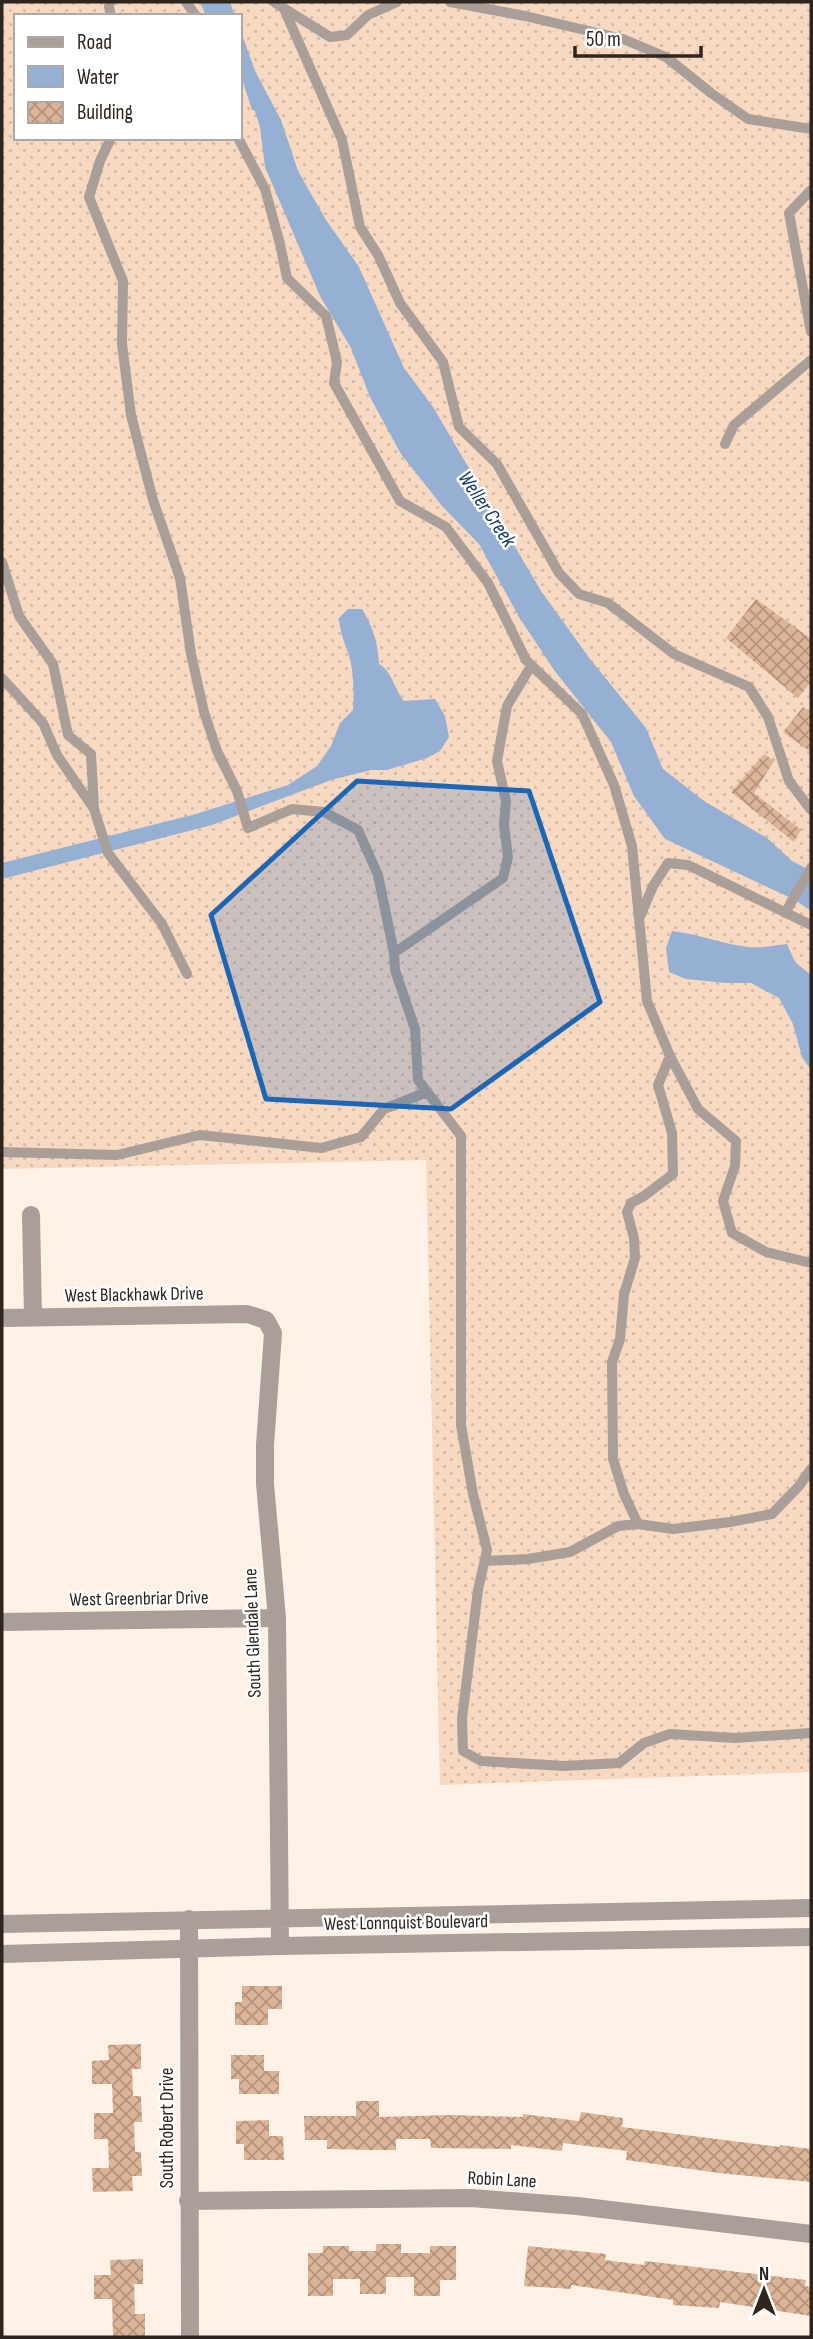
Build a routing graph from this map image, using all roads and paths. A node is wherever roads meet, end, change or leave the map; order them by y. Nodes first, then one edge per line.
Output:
1 (274, 2) edge
2 (397, 2) edge
3 (450, 2) edge
4 (284, 9) junction
5 (811, 130) edge
6 (110, 140) edge
7 (239, 140) edge
8 (811, 190) edge
9 (811, 332) edge
10 (811, 360) edge
11 (725, 444) dead end
12 (2, 562) edge
13 (531, 666) junction
14 (2, 678) edge
15 (94, 809) junction
16 (811, 810) edge
17 (811, 868) edge
18 (785, 913) junction
19 (638, 919) junction
20 (811, 925) edge
21 (394, 953) junction
22 (187, 974) dead end
23 (670, 1056) junction
24 (427, 1092) junction
25 (2, 1152) edge
26 (31, 1215) dead end
27 (811, 1263) edge
28 (33, 1317) junction
29 (2, 1318) edge
30 (266, 1320) joint
31 (811, 1469) edge
32 (638, 1524) junction
33 (485, 1561) junction
34 (277, 1618) junction
35 (2, 1622) edge
36 (811, 1733) edge
37 (811, 1908) edge
38 (279, 1917) junction
39 (188, 1919) junction
40 (2, 1924) edge
41 (811, 1937) edge
42 (280, 1946) junction
43 (188, 1948) junction
44 (2, 1954) edge
45 (188, 2201) junction
46 (811, 2234) edge
47 (190, 2337) edge

1 - 4 lane
2 - 4 lane
3 - 5 lane
4 - 16 lane
6 - 21 lane
7 - 13 lane
8 - 9 lane
10 - 11 lane
12 - 15 lane
13 - 19 lane
13 - 21 lane
14 - 15 lane
15 - 22 lane
17 - 18 lane
18 - 19 lane
18 - 20 lane
19 - 23 lane
21 - 24 lane
23 - 27 lane
23 - 32 lane
24 - 25 lane
24 - 33 lane
26 - 28 street
28 - 29 street, West Blackhawk Drive
28 - 30 street, West Blackhawk Drive
30 - 34 street, South Glendale Lane
31 - 32 lane
32 - 33 lane
33 - 36 lane
34 - 35 street, West Greenbriar Drive
34 - 38 street, South Glendale Lane
37 - 38 street, West Lonnquist Boulevard
38 - 39 street, West Lonnquist Boulevard
38 - 42 street, South Glendale Lane
39 - 40 street, West Lonnquist Boulevard
39 - 43 street, South Robert Drive
41 - 42 street, West Lonnquist Boulevard
42 - 43 street, West Lonnquist Boulevard
43 - 44 street, West Lonnquist Boulevard
43 - 45 street, South Robert Drive
45 - 46 street, Robin Lane
45 - 47 street, South Robert Drive

